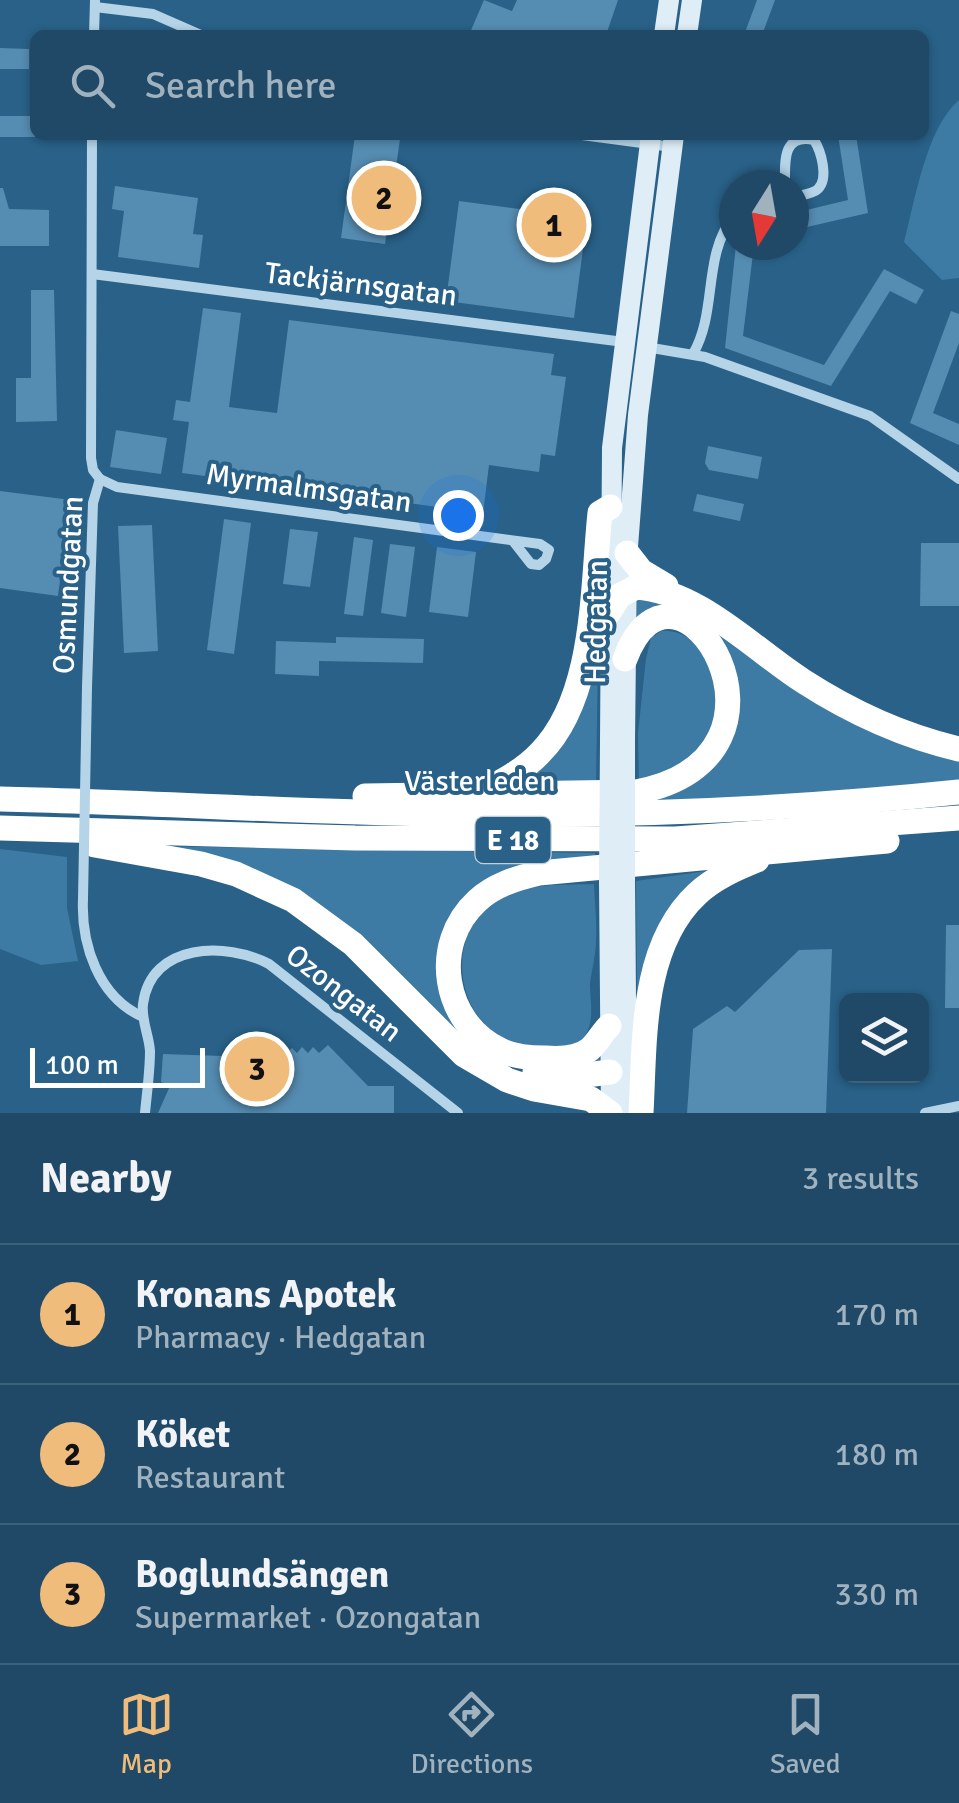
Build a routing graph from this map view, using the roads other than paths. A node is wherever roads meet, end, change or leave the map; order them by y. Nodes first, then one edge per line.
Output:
1 (669, 0) edge
2 (692, 0) edge
3 (95, 4) edge
4 (94, 30) edge
5 (190, 30) edge
6 (665, 30) edge
7 (688, 30) edge
8 (92, 140) edge
9 (651, 140) edge
10 (795, 140) edge
11 (814, 140) edge
12 (673, 141) edge
13 (785, 170) edge
14 (809, 193) edge
15 (719, 244) edge
16 (92, 274) junction
17 (624, 342) junction
18 (646, 347) junction
19 (693, 354) junction
20 (959, 478) edge
21 (100, 479) junction
22 (610, 507) junction
23 (513, 540) dead end
24 (627, 556) junction
25 (626, 592) junction
26 (674, 597) junction
27 (609, 612) junction
28 (626, 660) junction
29 (617, 741) junction
30 (959, 748) edge
31 (959, 792) edge
32 (478, 795) junction
33 (0, 799) edge
34 (150, 802) junction
35 (959, 818) edge
36 (0, 828) edge
37 (66, 830) junction
38 (959, 830) edge
39 (775, 852) junction
40 (617, 881) junction
41 (143, 1017) junction
42 (609, 1026) junction
43 (481, 1065) junction
44 (618, 1072) junction
45 (959, 1106) edge
46 (146, 1113) edge
47 (458, 1113) edge
48 (610, 1113) edge
49 (627, 1113) edge
50 (641, 1113) edge
51 (924, 1113) edge

1 - 6 main road
2 - 7 main road
3 - 4 street
3 - 5 street
8 - 16 street, Osmundgatan
9 - 12 street
9 - 17 main road, Hedgatan
10 - 13 street
11 - 14 street
12 - 18 main road, Hedgatan
15 - 19 street
16 - 17 street, Tackjärnsgatan
16 - 21 street, Osmundgatan
17 - 18 main road
17 - 22 main road, Hedgatan
18 - 19 street
18 - 24 main road, Hedgatan
19 - 20 street
21 - 23 street, Myrmalmsgatan
21 - 41 street, Osmundgatan, bridge
22 - 27 main road, Hedgatan
22 - 32 highway, E 18
24 - 25 main road, Hedgatan
24 - 26 highway
25 - 26 highway
25 - 27 highway
25 - 28 main road, Hedgatan
26 - 30 highway
27 - 29 main road, Hedgatan
28 - 29 main road, Hedgatan
28 - 32 highway, E 18
29 - 40 main road, Hedgatan, bridge
31 - 34 highway, Västerleden / E 18
32 - 34 highway, E 18
33 - 34 highway, Västerleden / E 18
35 - 37 highway, Västerleden / E 18
36 - 37 highway, Västerleden / E 18
37 - 43 highway, E 18
38 - 39 highway, E 18
39 - 42 highway, E 18
39 - 50 highway, E 18
40 - 42 main road, Hedgatan
40 - 44 main road, Hedgatan
41 - 46 street, Ozongatan
41 - 47 street, Ozongatan
42 - 44 main road, Hedgatan
43 - 44 highway
43 - 48 highway, E 18
44 - 48 main road, Hedgatan
44 - 49 main road, Hedgatan
45 - 51 street

